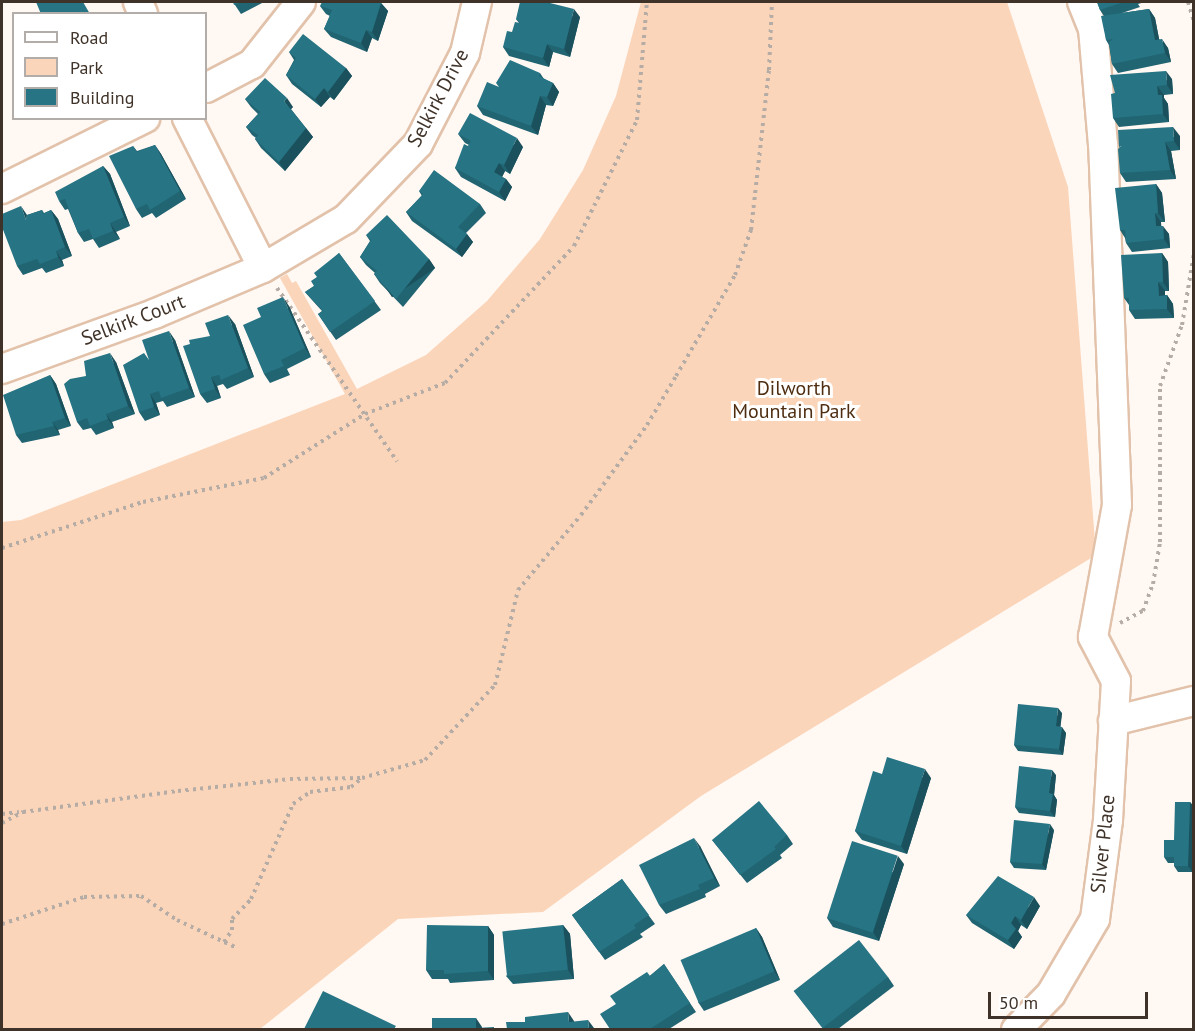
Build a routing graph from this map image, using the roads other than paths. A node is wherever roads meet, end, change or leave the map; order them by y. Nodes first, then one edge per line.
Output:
1 (301, 2) edge
2 (477, 2) edge
3 (1082, 2) edge
4 (207, 87) edge
5 (141, 120) edge
6 (188, 120) edge
7 (2, 189) edge
8 (263, 268) junction
9 (2, 369) edge
10 (1194, 701) edge
11 (1113, 721) junction
12 (1016, 1029) edge

1 - 4 street
2 - 8 street, Selkirk Drive
3 - 11 street, Silver Place
5 - 7 street
6 - 8 street
8 - 9 street, Selkirk Court
10 - 11 street
11 - 12 street, Silver Place

